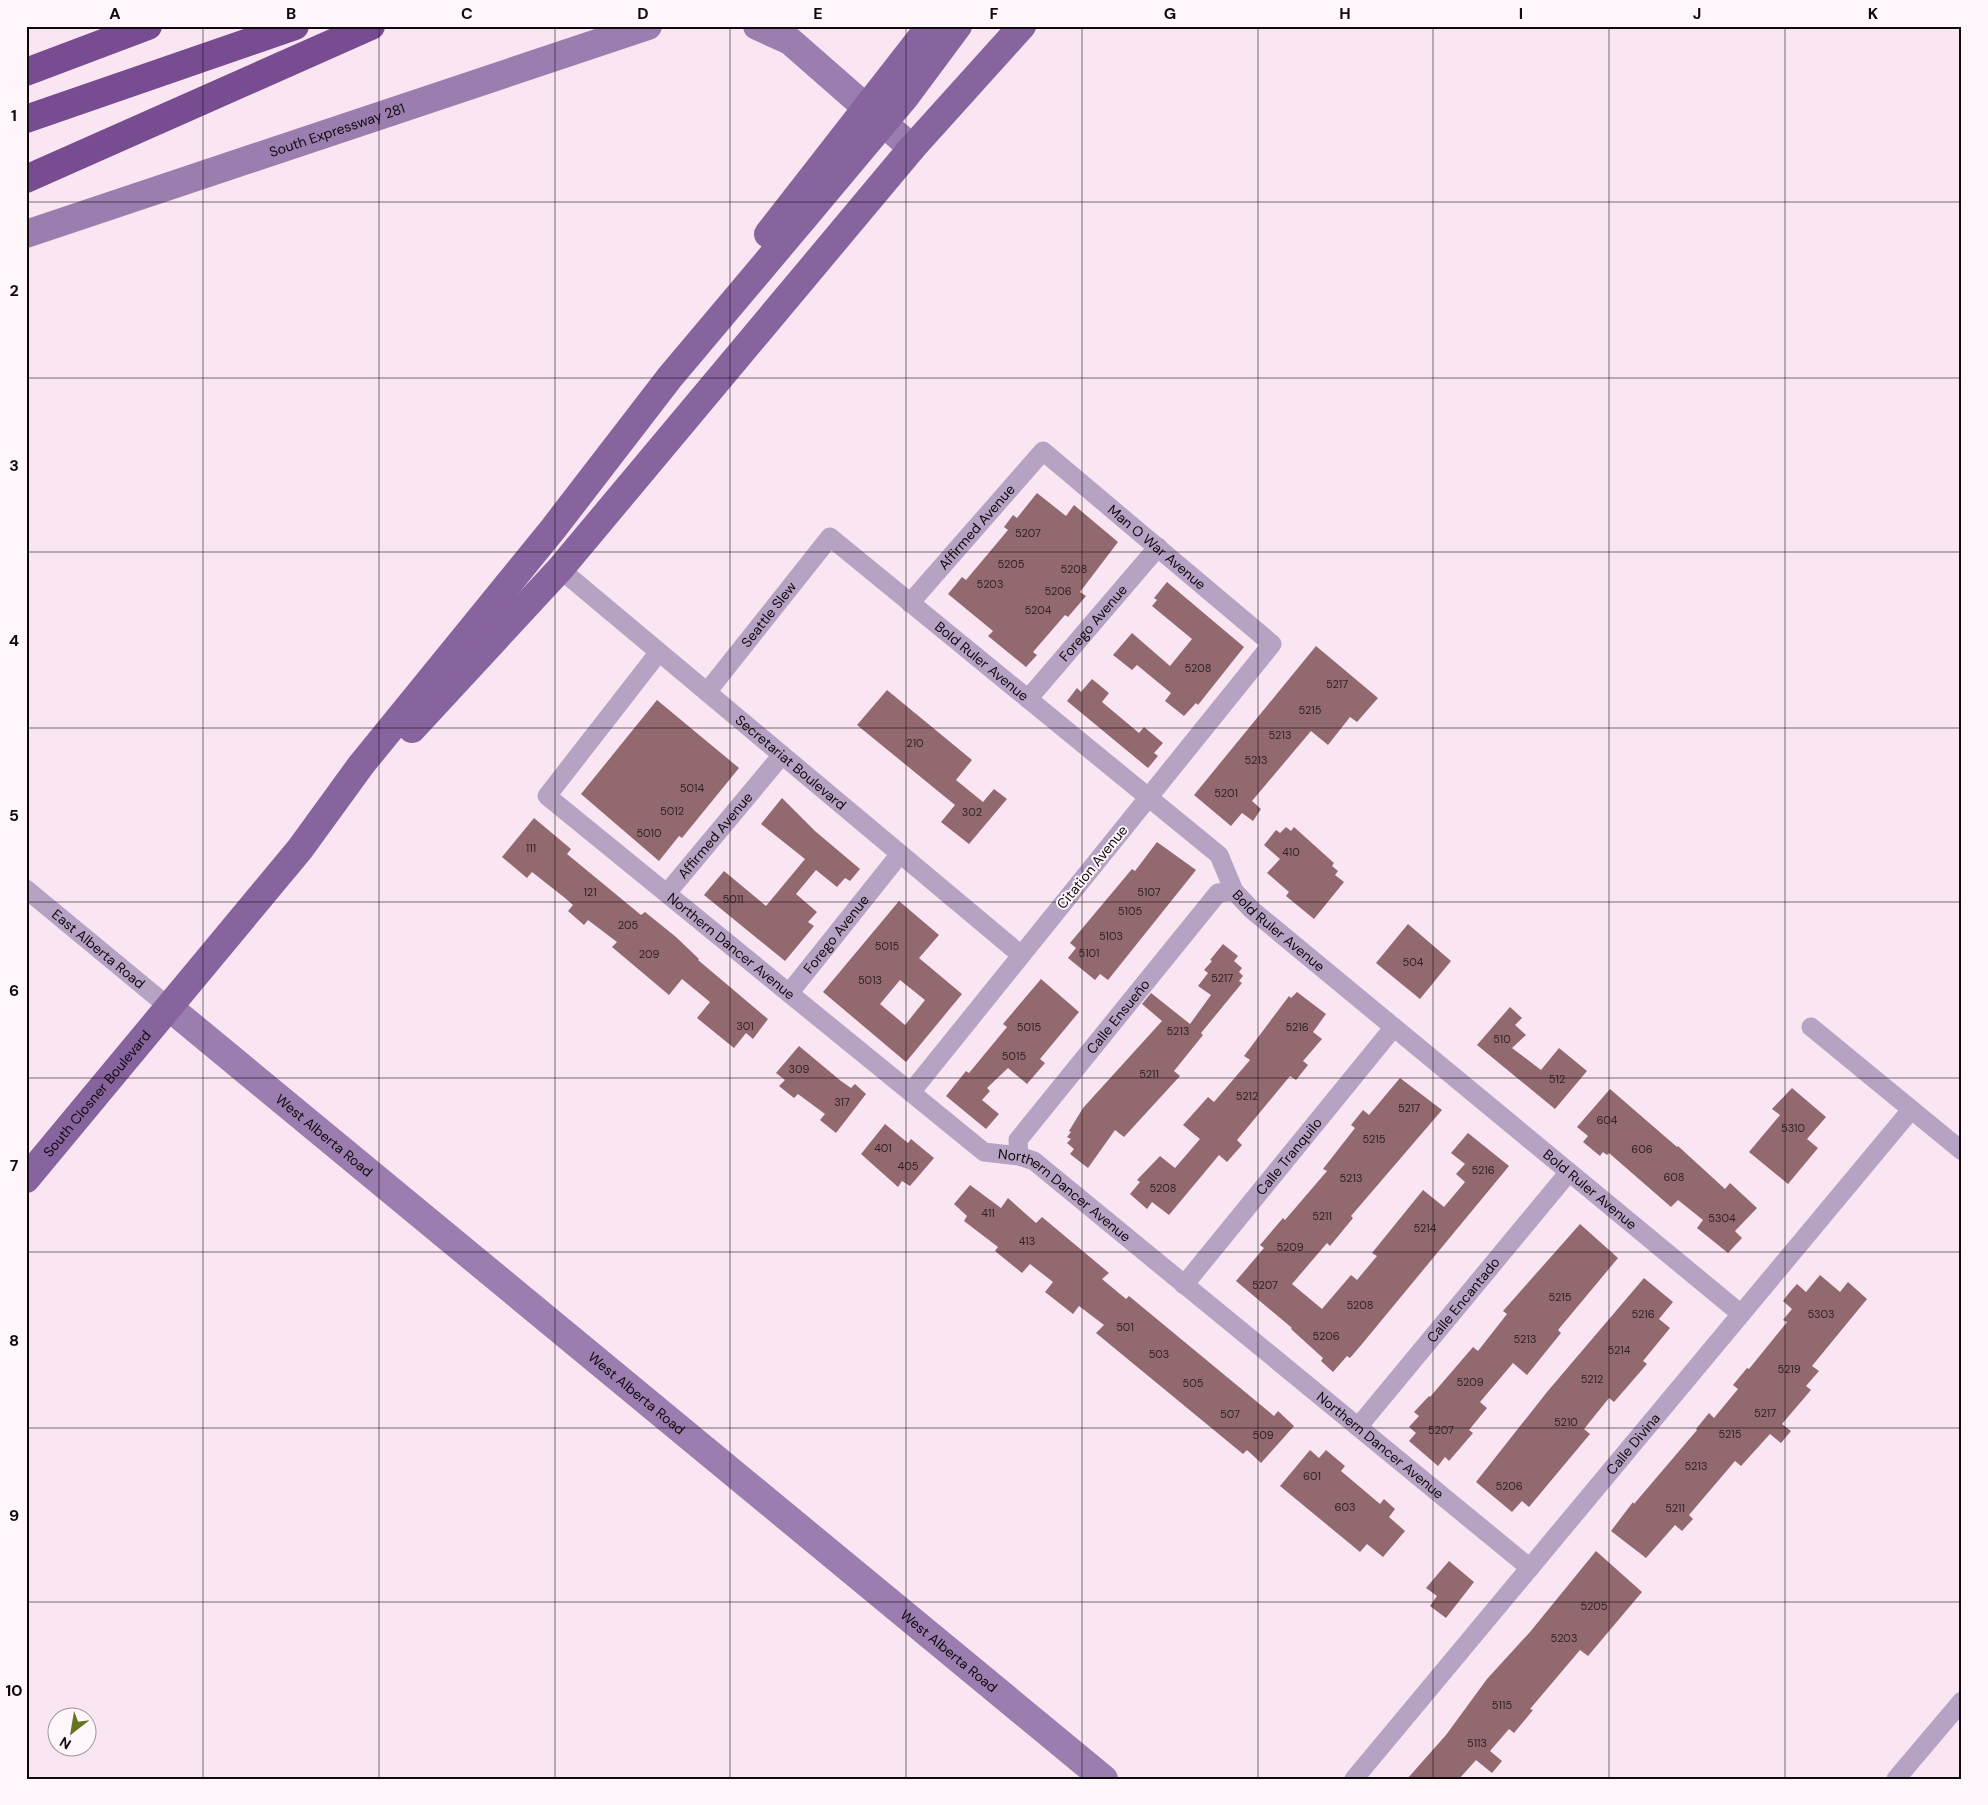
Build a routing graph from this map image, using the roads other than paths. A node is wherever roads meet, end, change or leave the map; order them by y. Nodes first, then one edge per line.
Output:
1 (148, 26) edge
2 (295, 26) edge
3 (372, 26) edge
4 (648, 26) edge
5 (757, 26) edge
6 (930, 26) edge
7 (958, 26) edge
8 (1022, 26) edge
9 (26, 72) edge
10 (866, 107) junction
11 (26, 119) edge
12 (912, 148) junction
13 (26, 178) edge
14 (26, 234) edge
15 (1043, 451) joint
16 (830, 538) joint
17 (1158, 547) junction
18 (560, 569) junction
19 (910, 603) junction
20 (1272, 644) joint
21 (660, 652) junction
22 (707, 692) junction
23 (1028, 700) junction
24 (782, 755) junction
25 (361, 765) junction
26 (1148, 797) junction
27 (300, 849) junction
28 (900, 854) junction
29 (26, 889) edge
30 (1234, 891) junction
31 (667, 893) junction
32 (1021, 955) junction
33 (790, 992) junction
34 (170, 1008) junction
35 (1394, 1027) junction
36 (1811, 1027) dead end
37 (912, 1091) junction
38 (1912, 1110) junction
39 (1962, 1151) edge
40 (1020, 1156) junction
41 (1569, 1172) junction
42 (26, 1179) edge
43 (1184, 1284) junction
44 (1741, 1314) junction
45 (1358, 1427) junction
46 (1530, 1568) junction
47 (1962, 1701) edge
48 (1361, 1776) edge
49 (1104, 1779) edge
50 (1896, 1779) edge

1 - 9 highway
2 - 11 highway
3 - 13 highway
4 - 14 street, South Expressway 281
5 - 10 street
6 - 10 main road
7 - 25 main road, bridge
8 - 12 main road
10 - 12 street
10 - 25 main road
12 - 18 main road
15 - 17 street, Man O War Avenue
15 - 19 street, Affirmed Avenue
16 - 19 street, Bold Ruler Avenue
16 - 22 street, Seattle Slew
17 - 20 street, Man O War Avenue
17 - 23 street, Forego Avenue
18 - 21 street, Secretariat Boulevard
18 - 27 main road
19 - 23 street, Bold Ruler Avenue
20 - 26 street, Citation Avenue
21 - 22 street, Secretariat Boulevard
21 - 31 street, Northern Dancer Avenue
22 - 24 street, Secretariat Boulevard
23 - 26 street, Bold Ruler Avenue
24 - 28 street, Secretariat Boulevard
24 - 31 street, Affirmed Avenue
25 - 27 main road
26 - 30 street, Bold Ruler Avenue
26 - 32 street, Citation Avenue
27 - 34 main road, South Closner Boulevard
28 - 32 street, Secretariat Boulevard
28 - 33 street, Forego Avenue
29 - 34 street, East Alberta Road
30 - 35 street, Bold Ruler Avenue
30 - 40 street, Calle Ensueño
31 - 33 street, Northern Dancer Avenue
32 - 37 street, Citation Avenue
33 - 37 street, Northern Dancer Avenue
34 - 42 main road, South Closner Boulevard
34 - 49 street, West Alberta Road
35 - 41 street, Bold Ruler Avenue
35 - 43 street, Calle Tranquilo
36 - 38 street
37 - 40 street, Northern Dancer Avenue
38 - 39 street
38 - 44 street, Calle Divina
40 - 43 street, Northern Dancer Avenue
41 - 44 street, Bold Ruler Avenue
41 - 45 street, Calle Encantado
43 - 45 street, Northern Dancer Avenue
44 - 46 street, Calle Divina
45 - 46 street, Northern Dancer Avenue
46 - 48 street, Calle Divina
47 - 50 street

